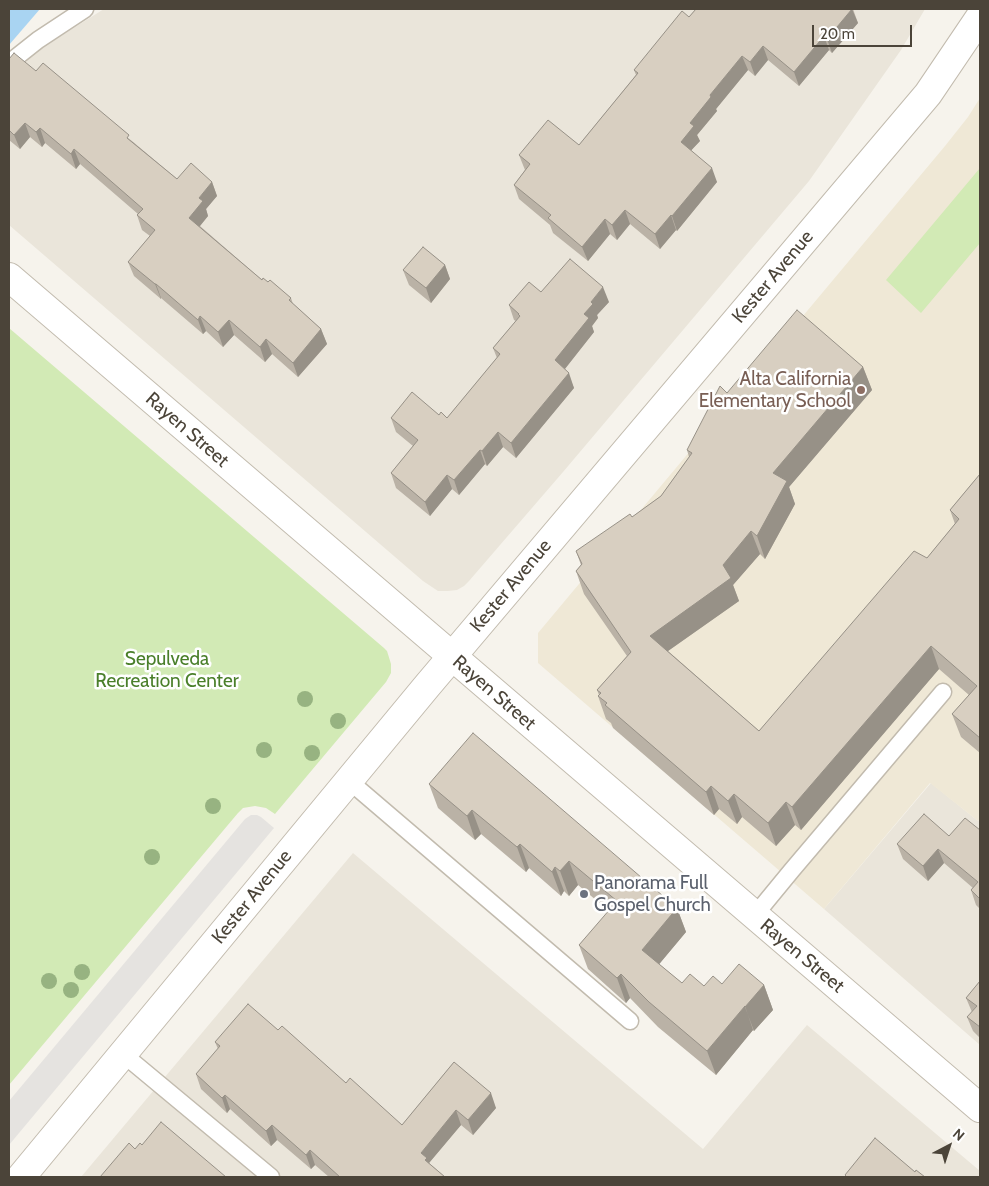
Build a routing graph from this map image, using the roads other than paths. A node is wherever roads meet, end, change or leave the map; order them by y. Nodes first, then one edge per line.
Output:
1 (86, 9) edge
2 (980, 16) edge
3 (9, 63) edge
4 (9, 277) edge
5 (452, 657) junction
6 (943, 692) dead end
7 (348, 780) junction
8 (755, 916) junction
9 (630, 1021) dead end
10 (123, 1054) junction
11 (980, 1108) edge
12 (21, 1177) edge
13 (271, 1177) edge

1 - 3 lane
2 - 5 street, Kester Avenue
4 - 5 street, Rayen Street
5 - 7 street, Kester Avenue
5 - 8 street, Rayen Street
6 - 8 lane
7 - 9 lane
7 - 10 street, Kester Avenue
8 - 11 street, Rayen Street
10 - 12 street, Kester Avenue
10 - 13 lane

